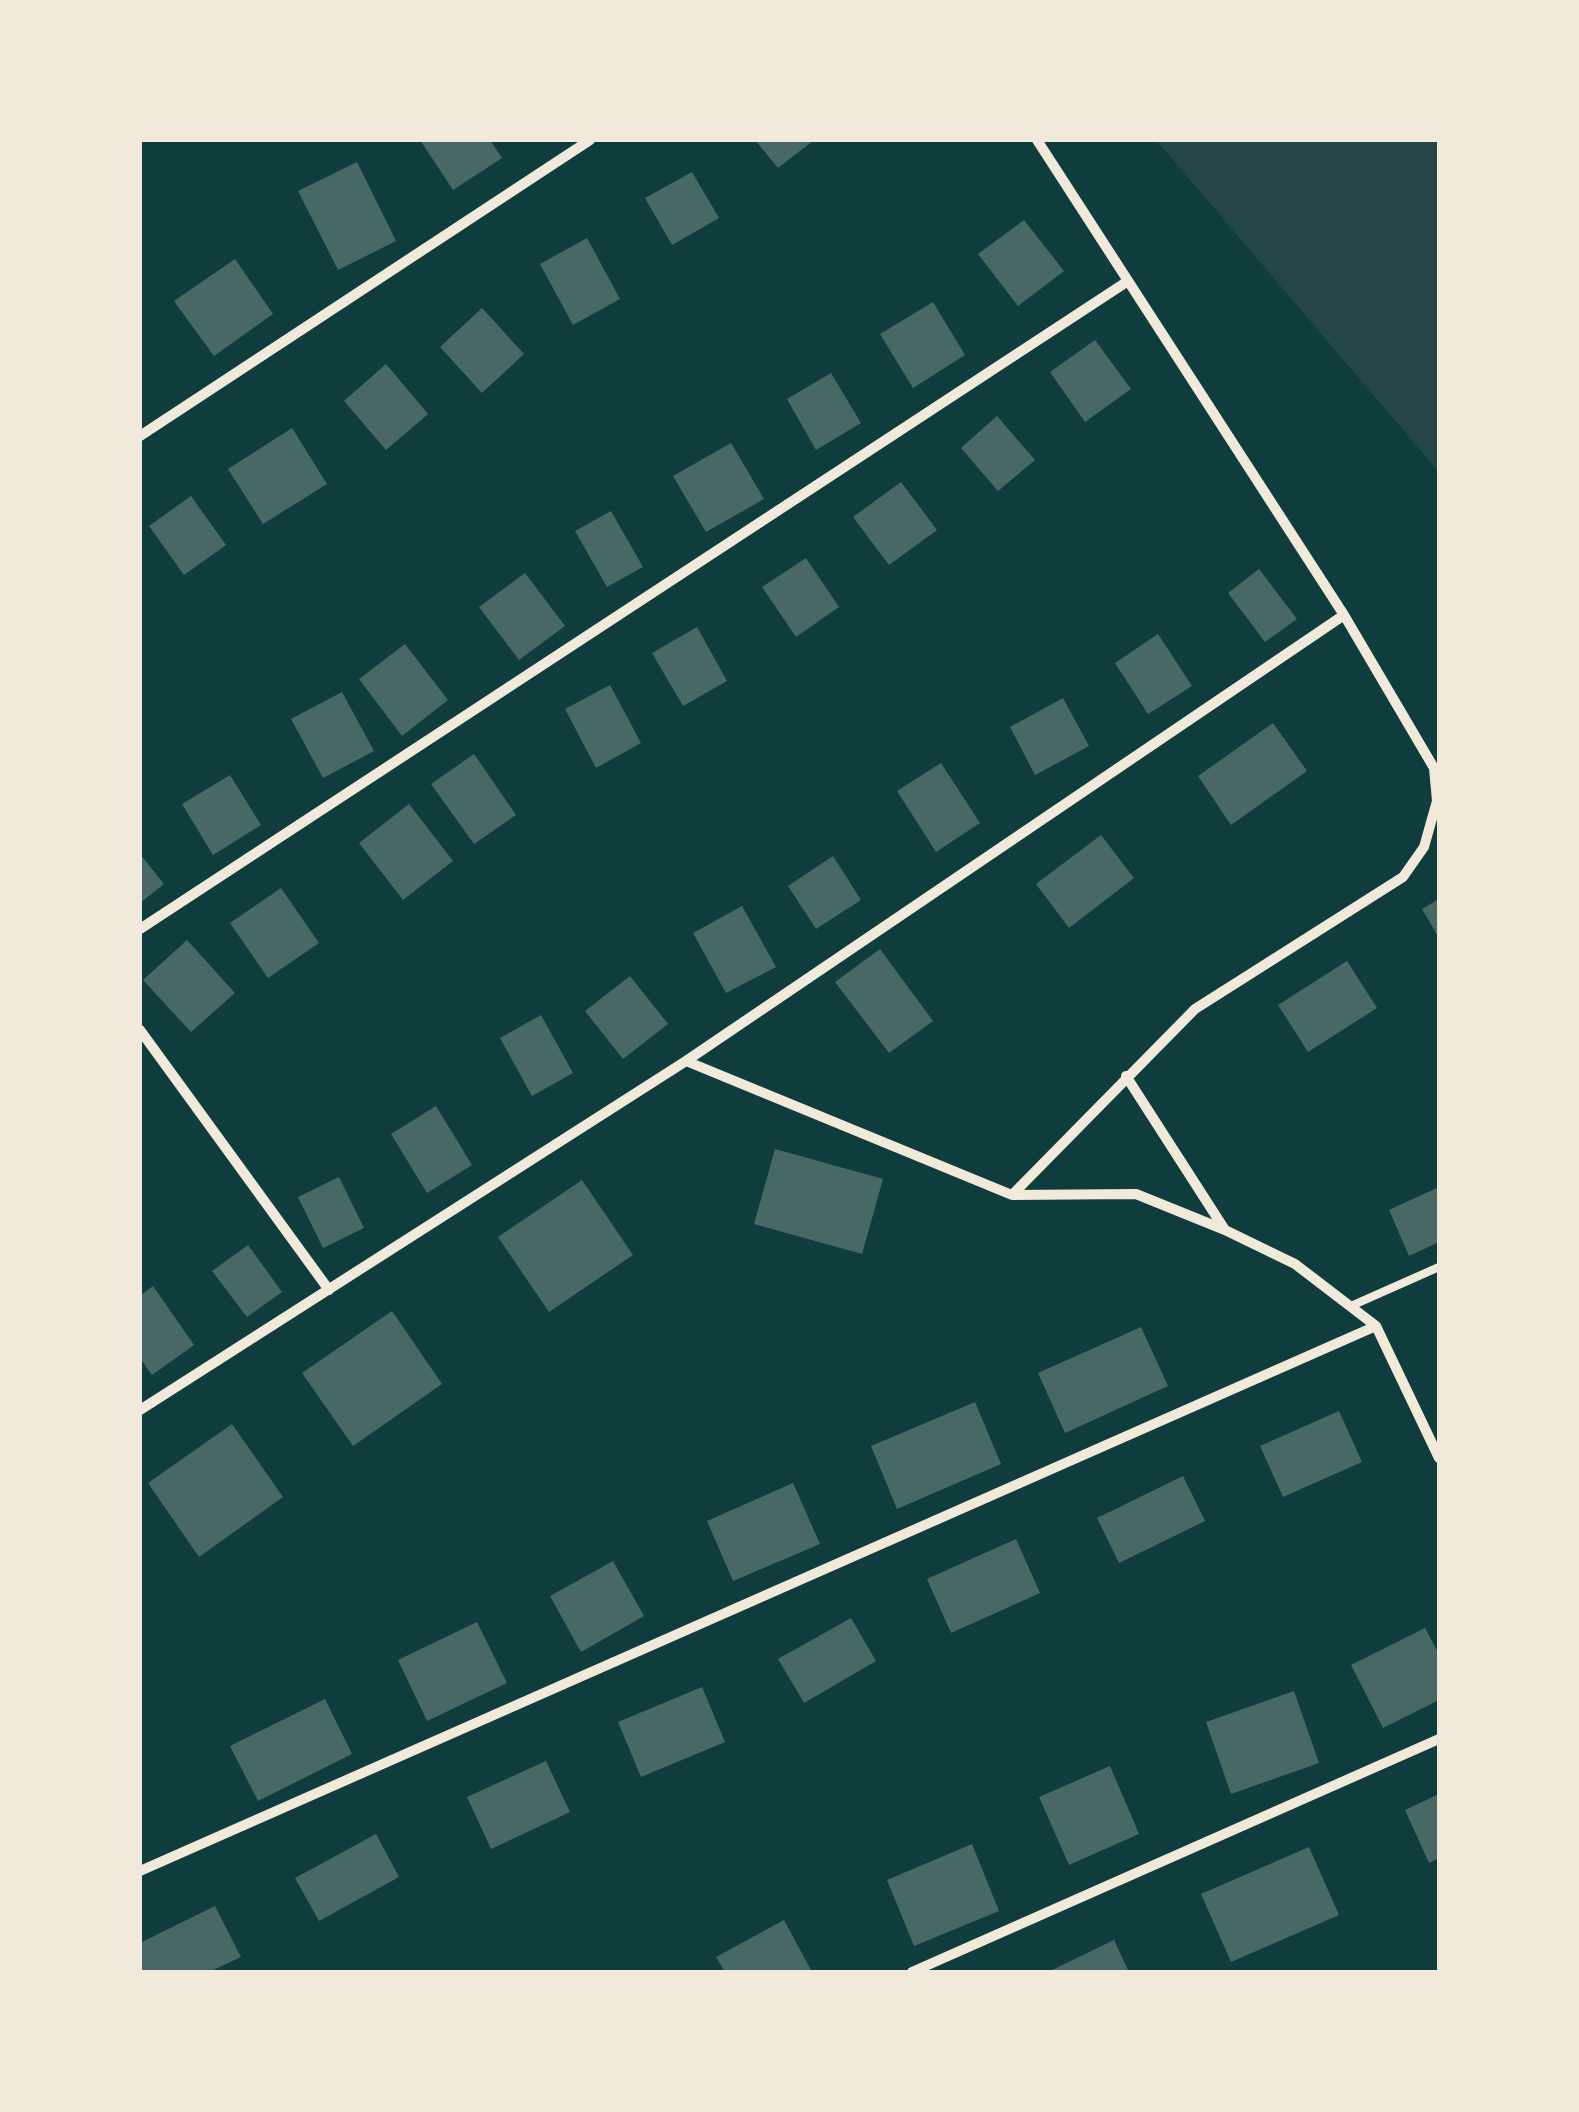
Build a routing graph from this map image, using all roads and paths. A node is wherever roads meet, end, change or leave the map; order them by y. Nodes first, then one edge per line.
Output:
1 (590, 140) edge
2 (1038, 140) edge
3 (1128, 282) junction
4 (140, 436) edge
5 (1344, 615) junction
6 (140, 929) edge
7 (140, 1030) edge
8 (686, 1061) junction
9 (1126, 1076) junction
10 (1012, 1195) junction
11 (1225, 1230) junction
12 (1439, 1268) edge
13 (328, 1290) junction
14 (1351, 1306) junction
15 (1376, 1326) junction
16 (140, 1410) edge
17 (1439, 1458) edge
18 (1439, 1738) edge
19 (140, 1871) edge
20 (912, 1972) edge

1 - 4 street
2 - 3 street
3 - 5 street
3 - 6 street
5 - 8 street
5 - 9 street
7 - 13 street
8 - 10 street
8 - 13 street
9 - 10 street
9 - 11 street
10 - 11 street
11 - 14 street
12 - 14 lane
13 - 16 street
14 - 15 street
15 - 17 street
15 - 19 street
18 - 20 street

